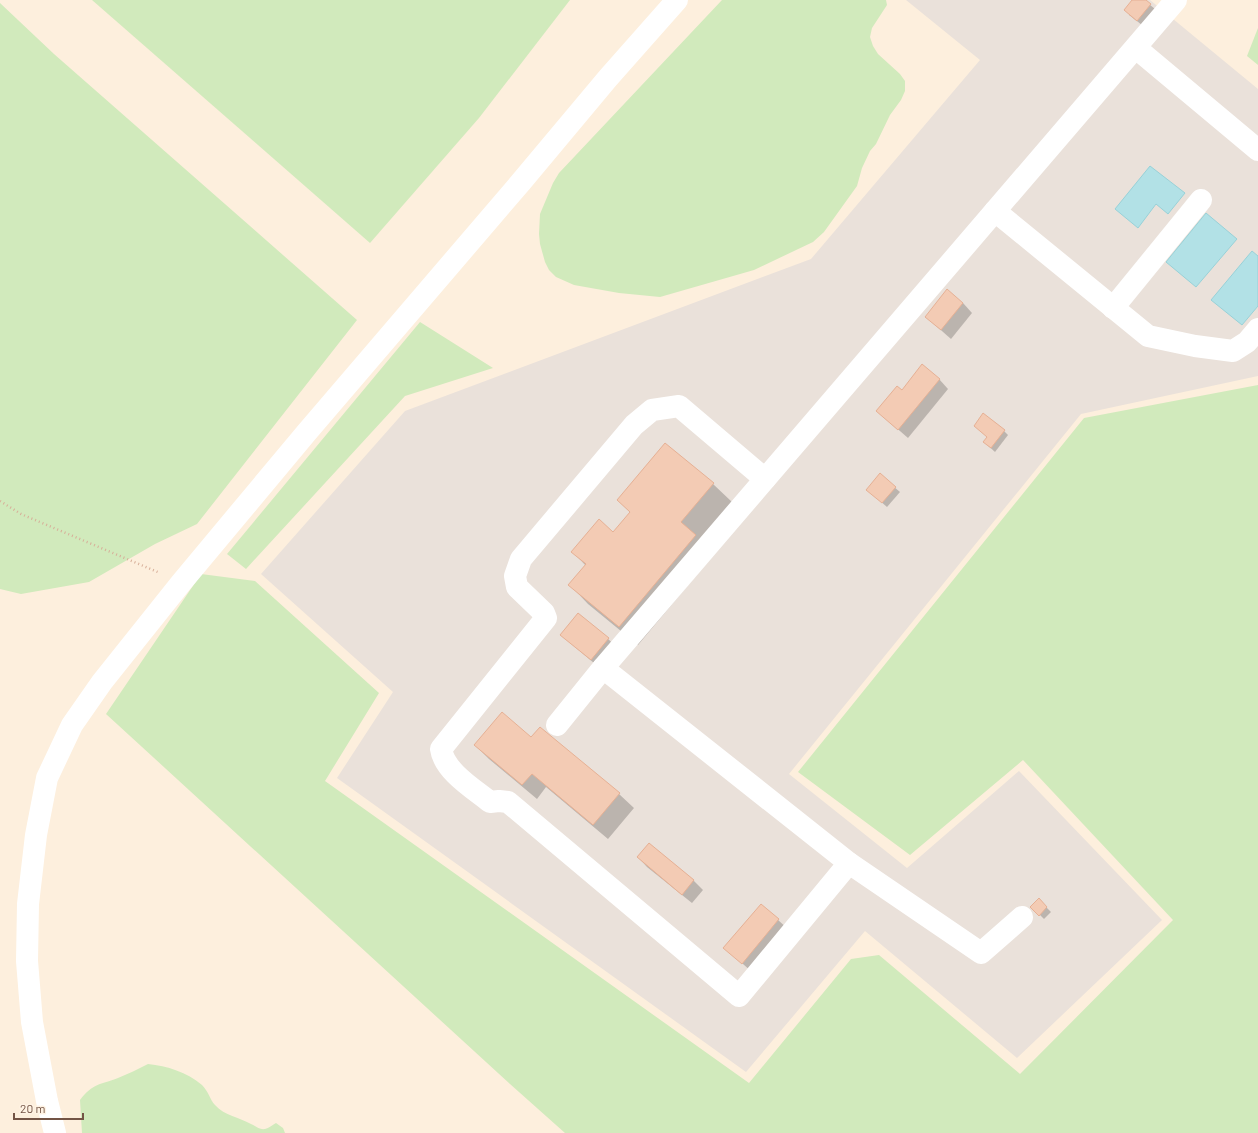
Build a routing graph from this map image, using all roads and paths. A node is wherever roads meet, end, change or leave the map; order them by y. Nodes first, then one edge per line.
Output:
1 (677, 0) edge
2 (1176, 0) edge
3 (1136, 48) junction
4 (1258, 150) edge
5 (1201, 200) dead end
6 (995, 211) junction
7 (1113, 308) junction
8 (1258, 329) edge
9 (765, 479) junction
10 (0, 501) edge
11 (181, 583) junction
12 (603, 668) junction
13 (557, 725) dead end
14 (849, 862) junction
15 (1022, 917) dead end
16 (55, 1133) edge

1 - 11 street
2 - 3 street
3 - 4 street
3 - 6 street
5 - 7 street
6 - 7 street
6 - 9 street
7 - 8 street
9 - 12 street
9 - 14 street
10 - 11 path
11 - 16 street
12 - 13 street
12 - 14 street
14 - 15 street

